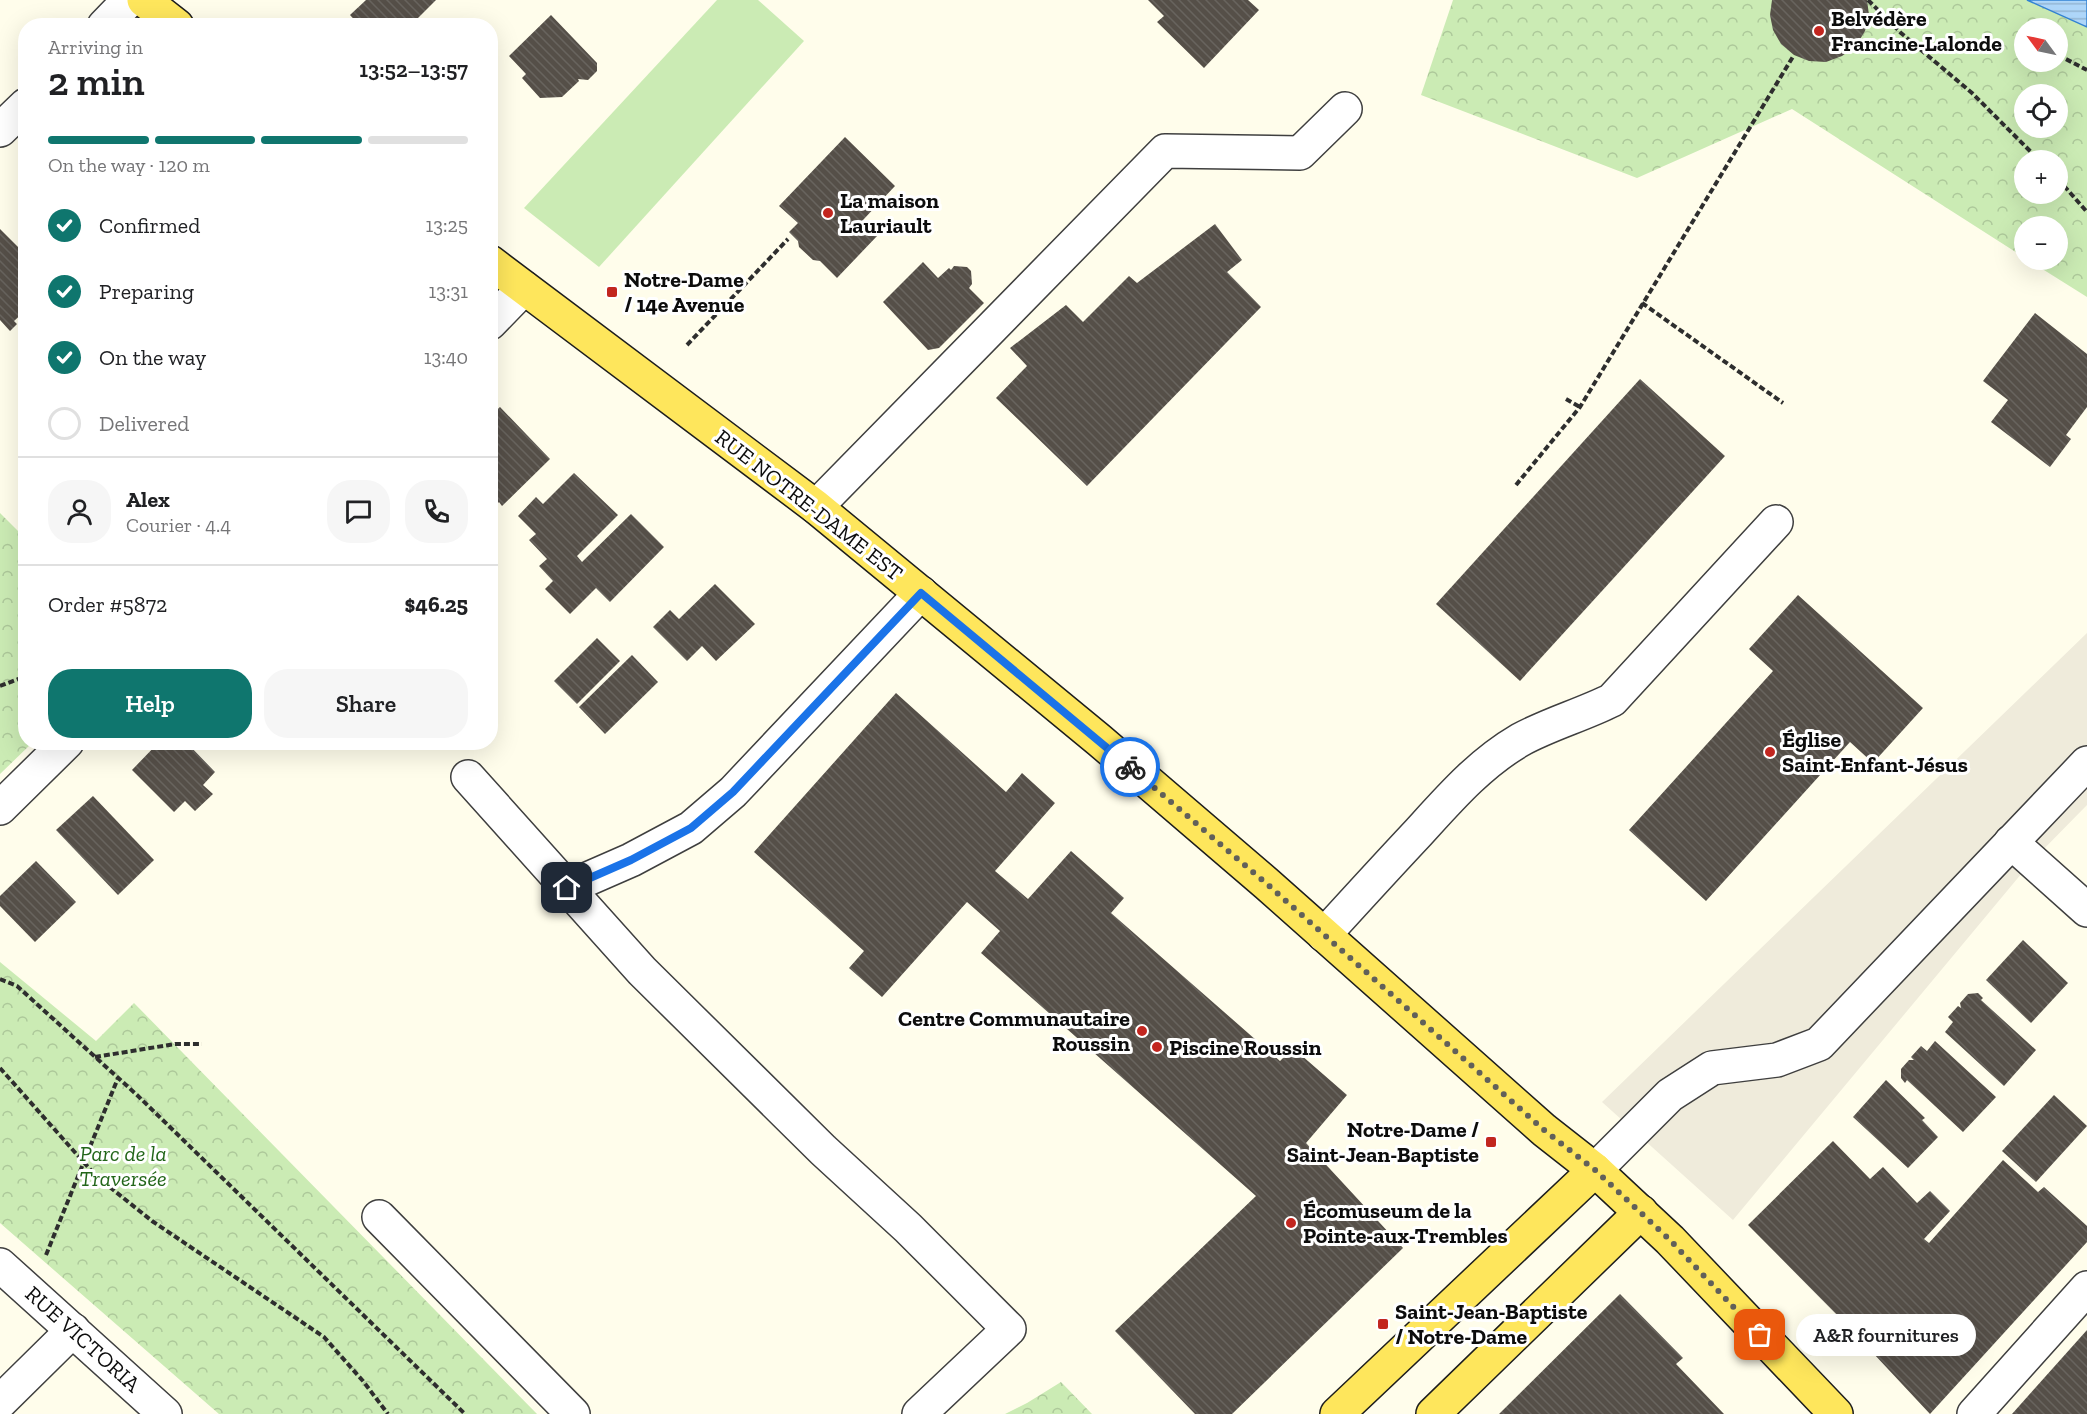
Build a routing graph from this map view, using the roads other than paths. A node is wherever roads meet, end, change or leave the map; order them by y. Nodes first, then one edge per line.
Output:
1 (129, 0) edge
2 (144, 0) edge
3 (112, 18) edge
4 (167, 18) edge
5 (1345, 109) dead end
6 (18, 113) edge
7 (0, 130) edge
8 (498, 268) edge
9 (524, 288) junction
10 (498, 315) edge
11 (816, 507) junction
12 (1776, 522) dead end
13 (921, 593) junction
14 (59, 750) edge
15 (2087, 763) edge
16 (468, 777) dead end
17 (0, 808) edge
18 (2010, 842) junction
19 (567, 888) junction
20 (2087, 910) edge
21 (1324, 935) junction
22 (1595, 1170) junction
23 (1641, 1212) junction
24 (379, 1217) dead end
25 (0, 1265) edge
26 (2087, 1288) edge
27 (74, 1330) junction
28 (0, 1402) edge
29 (165, 1414) edge
30 (573, 1414) edge
31 (920, 1414) edge
32 (1337, 1414) edge
33 (1433, 1414) edge
34 (1836, 1414) edge
35 (1974, 1414) edge

1 - 3 street
2 - 4 main road
5 - 11 street
6 - 7 street
8 - 9 main road, RUE NOTRE-DAME EST
9 - 10 street
9 - 11 main road, RUE NOTRE-DAME EST
11 - 13 main road, RUE NOTRE-DAME EST
12 - 21 street
13 - 19 street
13 - 21 main road, RUE NOTRE-DAME EST
14 - 17 street
15 - 18 street
16 - 19 street
18 - 20 street
18 - 22 street
19 - 31 street
21 - 22 main road, RUE NOTRE-DAME EST
22 - 23 main road, RUE NOTRE-DAME EST
22 - 32 main road
23 - 33 main road
23 - 34 main road, RUE NOTRE-DAME EST
24 - 30 street
25 - 27 street, RUE VICTORIA
26 - 35 street
27 - 28 street
27 - 29 street, RUE VICTORIA

